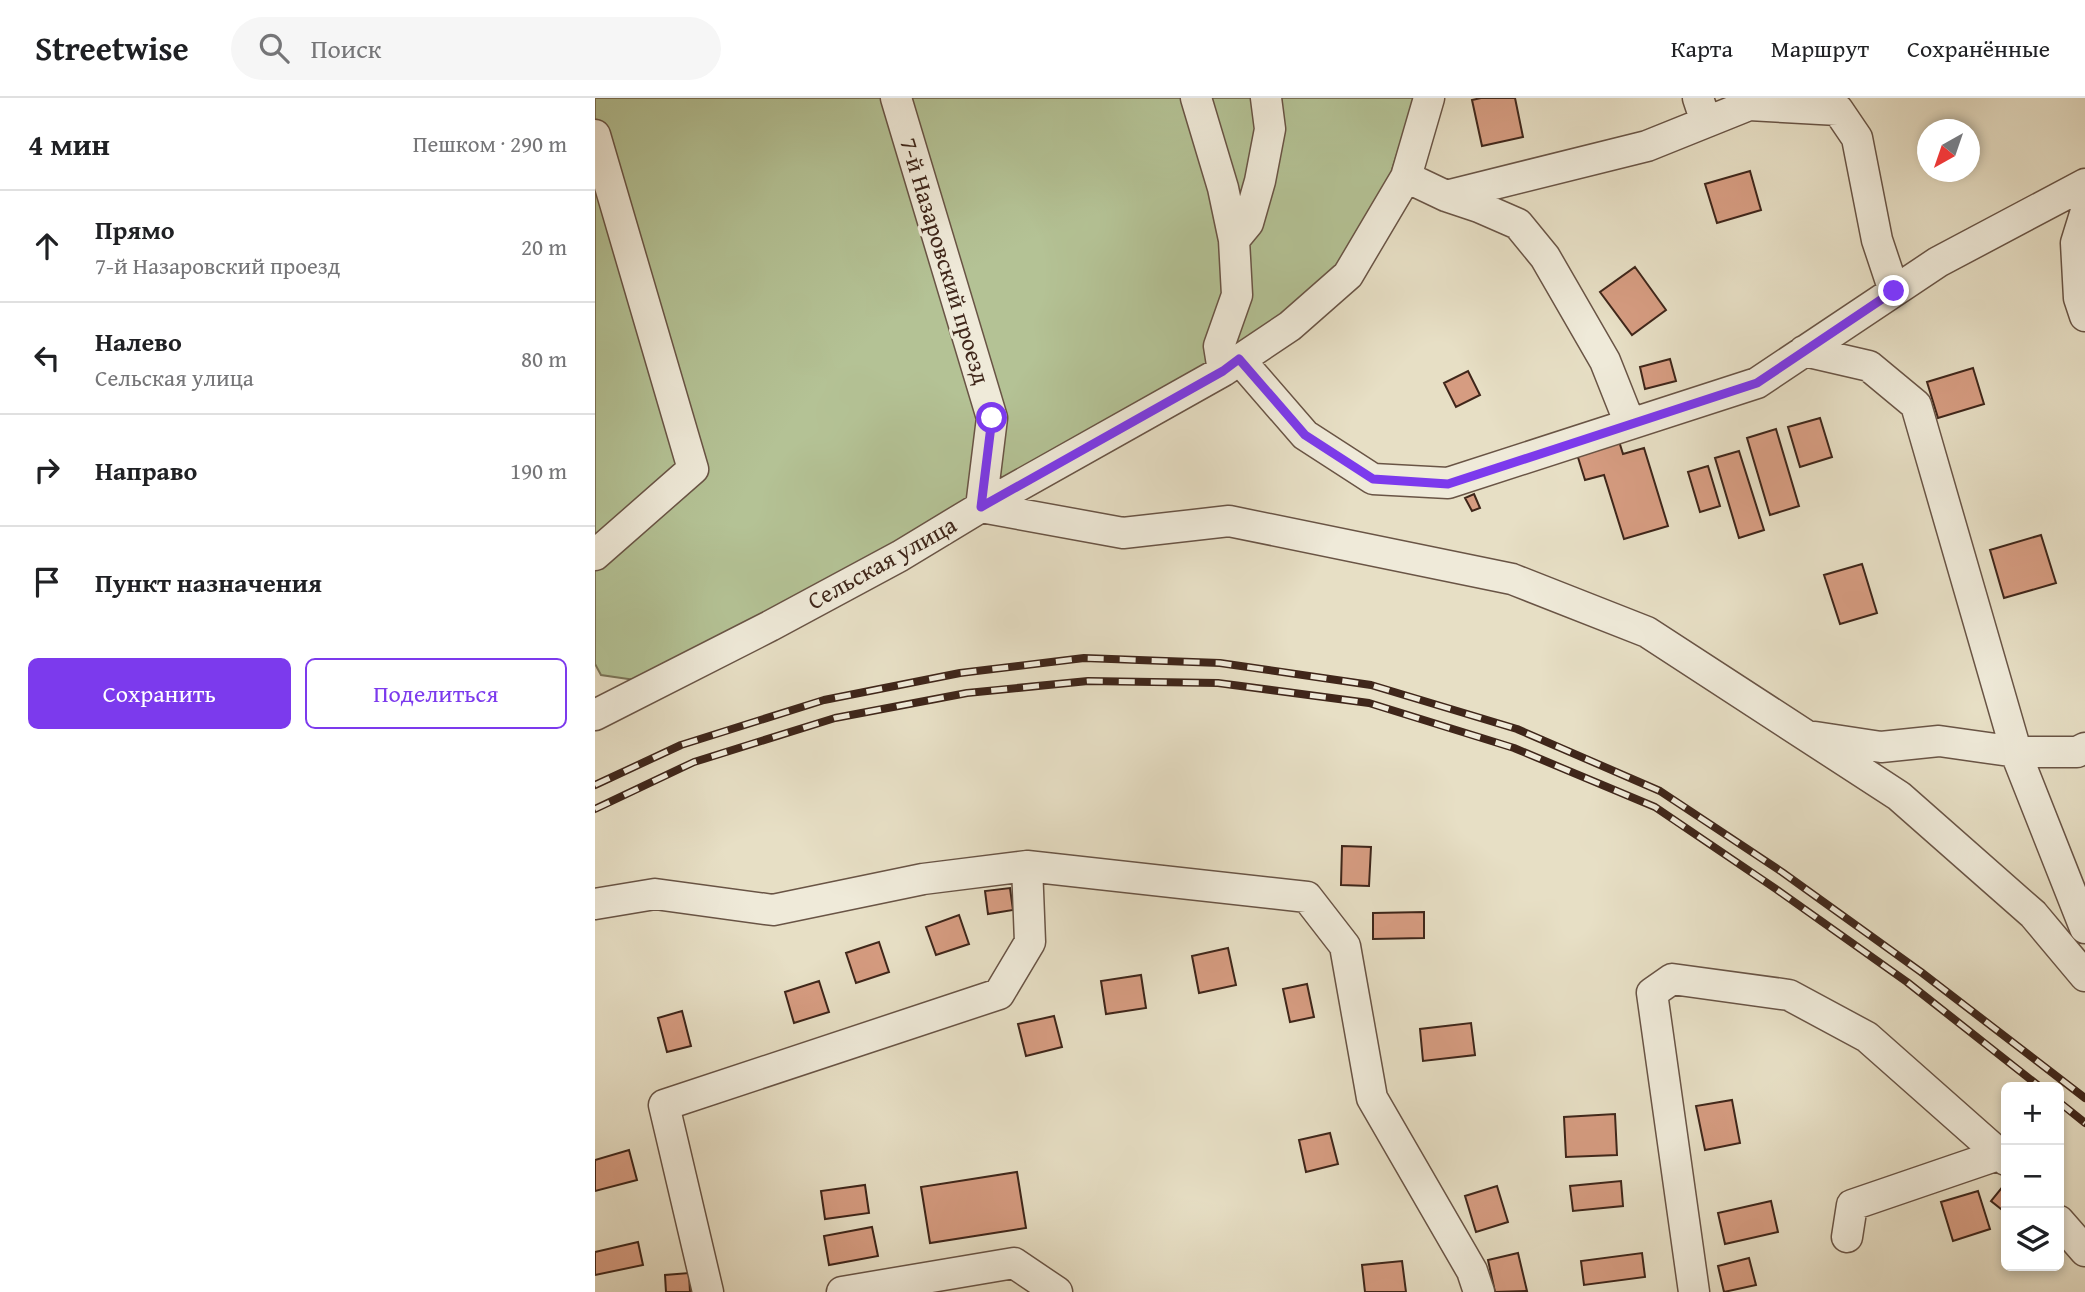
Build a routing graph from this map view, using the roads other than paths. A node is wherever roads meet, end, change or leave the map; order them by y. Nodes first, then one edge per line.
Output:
1 (896, 98) edge
2 (1196, 98) edge
3 (1266, 98) edge
4 (1429, 98) edge
5 (1702, 110) edge
6 (595, 135) edge
7 (1406, 177) junction
8 (2085, 184) edge
9 (1446, 196) junction
10 (2085, 214) edge
11 (1234, 240) junction
12 (1894, 291) junction
13 (2085, 316) edge
14 (1804, 351) junction
15 (1231, 365) junction
16 (1630, 424) junction
17 (981, 507) junction
18 (595, 555) edge
19 (597, 709) edge
20 (1804, 735) junction
21 (2085, 748) edge
22 (2017, 752) junction
23 (1027, 866) junction
24 (595, 904) edge
25 (2085, 928) edge
26 (2085, 976) edge
27 (2001, 1154) edge
28 (2001, 1158) edge
29 (2064, 1227) edge
30 (1847, 1237) dead end
31 (2085, 1251) edge
32 (708, 1292) edge
33 (842, 1292) edge
34 (1057, 1292) edge
35 (1479, 1292) edge
36 (1695, 1292) edge

1 - 17 street, 7-й Назаровский проезд
2 - 11 street
3 - 11 street
4 - 7 street, Сельская улица
5 - 9 street
5 - 12 street
6 - 18 street
7 - 9 street
7 - 15 street, Сельская улица
8 - 12 street
9 - 16 street
10 - 13 street
11 - 15 street
12 - 14 street
14 - 16 street
14 - 22 street
15 - 16 street
15 - 17 street, Сельская улица
17 - 19 street, Сельская улица
17 - 20 street
20 - 22 street
20 - 26 street
21 - 22 street
22 - 25 street
23 - 24 street
23 - 32 street
23 - 35 street
27 - 36 street
28 - 30 street
29 - 31 street
33 - 34 street

